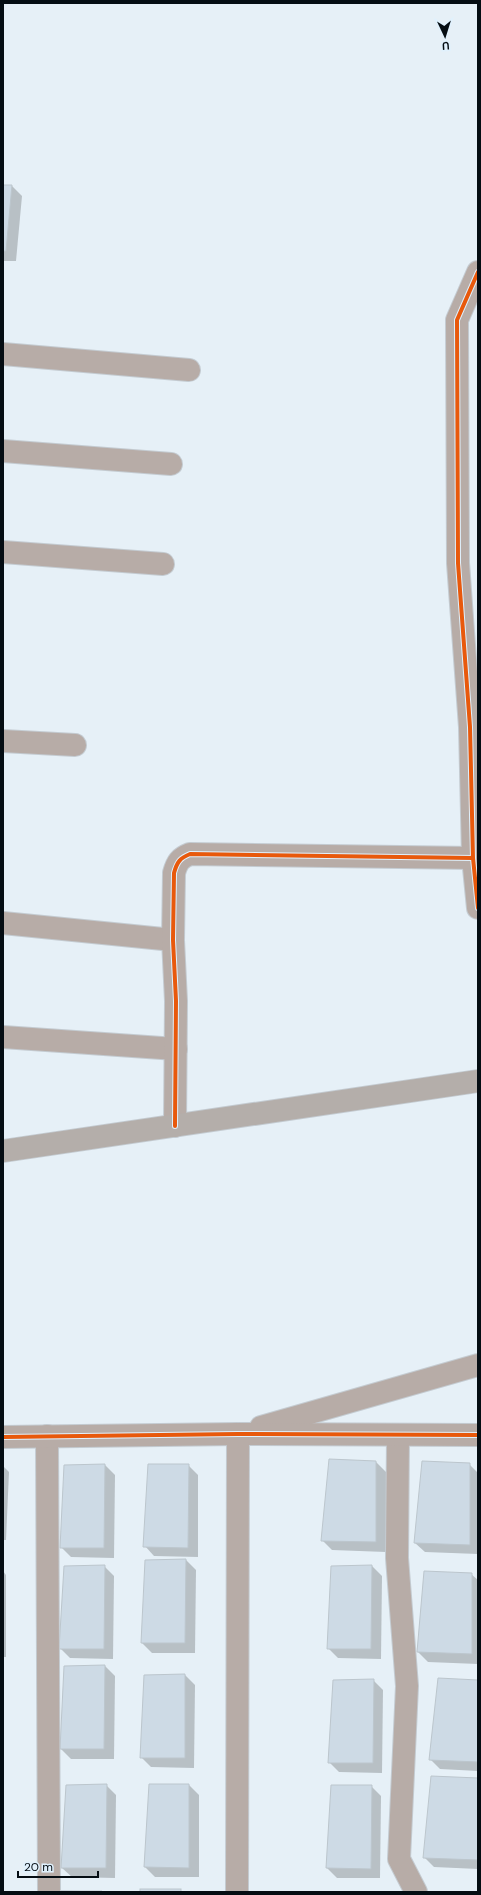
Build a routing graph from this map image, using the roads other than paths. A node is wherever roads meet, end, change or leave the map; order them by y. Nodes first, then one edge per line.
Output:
1 (478, 272) edge
2 (3, 354) edge
3 (188, 370) dead end
4 (3, 451) edge
5 (171, 464) dead end
6 (3, 552) edge
7 (163, 564) dead end
8 (3, 741) edge
9 (75, 745) dead end
10 (473, 858) junction
11 (478, 908) edge
12 (3, 923) edge
13 (173, 940) junction
14 (3, 1037) edge
15 (176, 1049) junction
16 (478, 1082) edge
17 (175, 1126) junction
18 (3, 1151) edge
19 (478, 1365) edge
20 (238, 1434) junction
21 (478, 1435) edge
22 (47, 1436) junction
23 (398, 1436) junction
24 (3, 1437) edge
25 (49, 1892) edge
26 (237, 1892) edge
27 (416, 1892) edge

1 - 10 street
2 - 3 street
4 - 5 street
6 - 7 street
8 - 9 street
10 - 11 street
10 - 13 street
12 - 13 street
13 - 15 street
14 - 15 street
15 - 17 street
16 - 17 main road
17 - 18 main road
19 - 20 street
20 - 22 street
20 - 23 street
20 - 26 street
21 - 23 street
22 - 24 street
22 - 25 street
23 - 27 street

